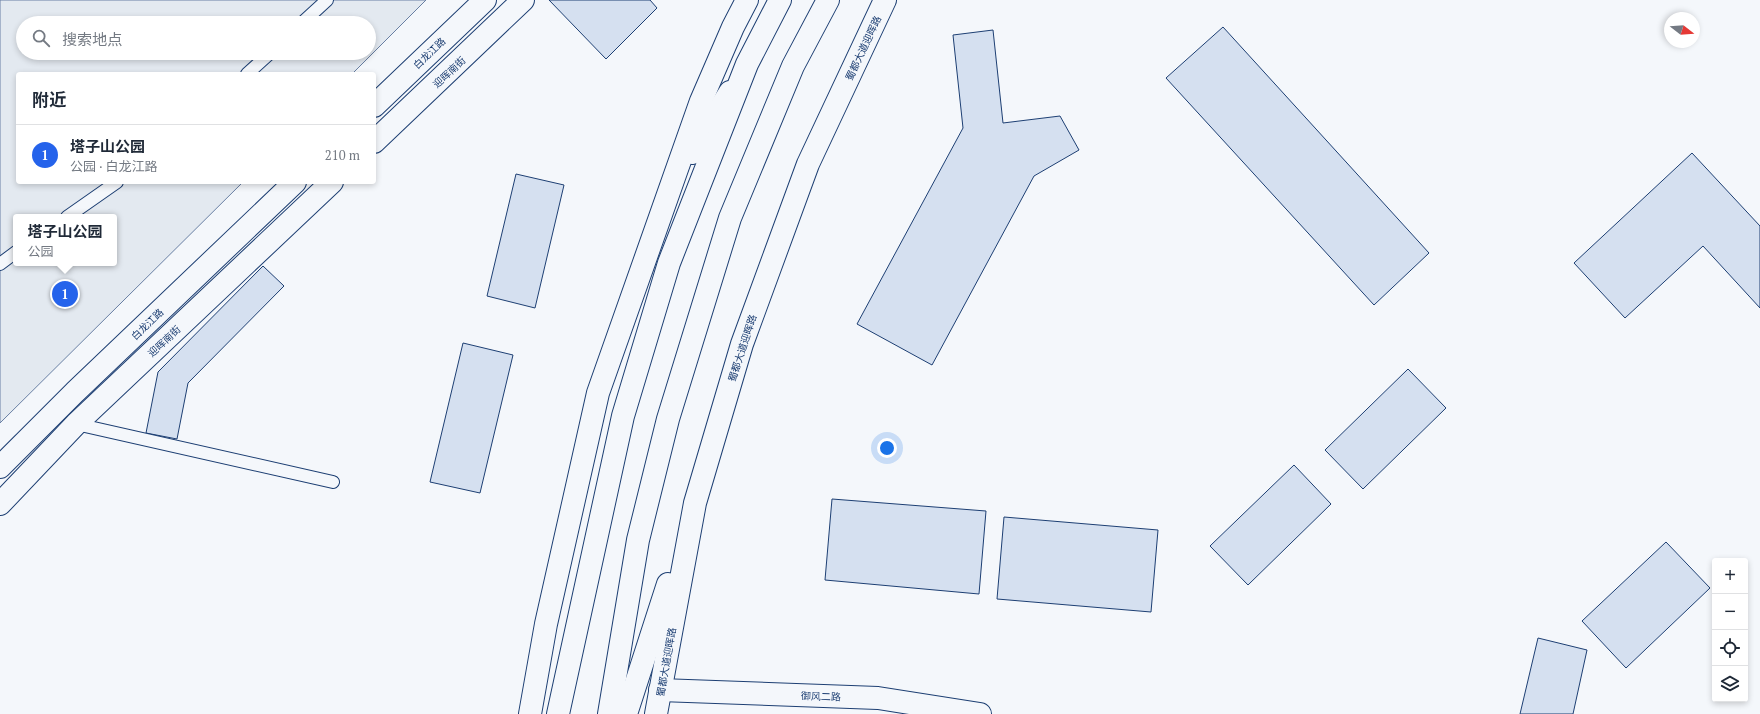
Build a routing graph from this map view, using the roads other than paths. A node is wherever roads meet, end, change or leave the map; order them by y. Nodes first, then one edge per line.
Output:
1 (327, 0) edge
2 (484, 0) edge
3 (523, 0) edge
4 (747, 0) edge
5 (780, 0) edge
6 (828, 0) edge
7 (885, 0) edge
8 (310, 16) edge
9 (262, 60) edge
10 (747, 64) junction
11 (249, 72) edge
12 (376, 104) edge
13 (376, 140) edge
14 (114, 184) edge
15 (293, 184) edge
16 (330, 184) edge
17 (668, 193) junction
18 (71, 214) edge
19 (13, 254) edge
20 (0, 264) edge
21 (76, 424) junction
22 (0, 467) edge
23 (333, 482) dead end
24 (695, 503) junction
25 (0, 504) edge
26 (660, 690) junction
27 (530, 714) edge
28 (558, 714) edge
29 (609, 714) edge
30 (626, 714) edge
31 (656, 714) edge
32 (980, 714) edge

1 - 8 lane
2 - 12 main road, 白龙江路
3 - 13 main road, 迎晖南街
4 - 17 main road
5 - 10 main road
6 - 29 main road
7 - 24 main road, 蜀都大道迎晖路
9 - 11 lane
10 - 17 main road
10 - 28 main road
14 - 18 lane
15 - 22 main road, 白龙江路
16 - 21 main road, 迎晖南街
17 - 27 main road
19 - 20 lane
21 - 23 lane
21 - 25 main road, 迎晖南街
24 - 26 main road, 蜀都大道迎晖路
24 - 30 main road
26 - 31 main road, 蜀都大道迎晖路
26 - 32 main road, 御风二路

